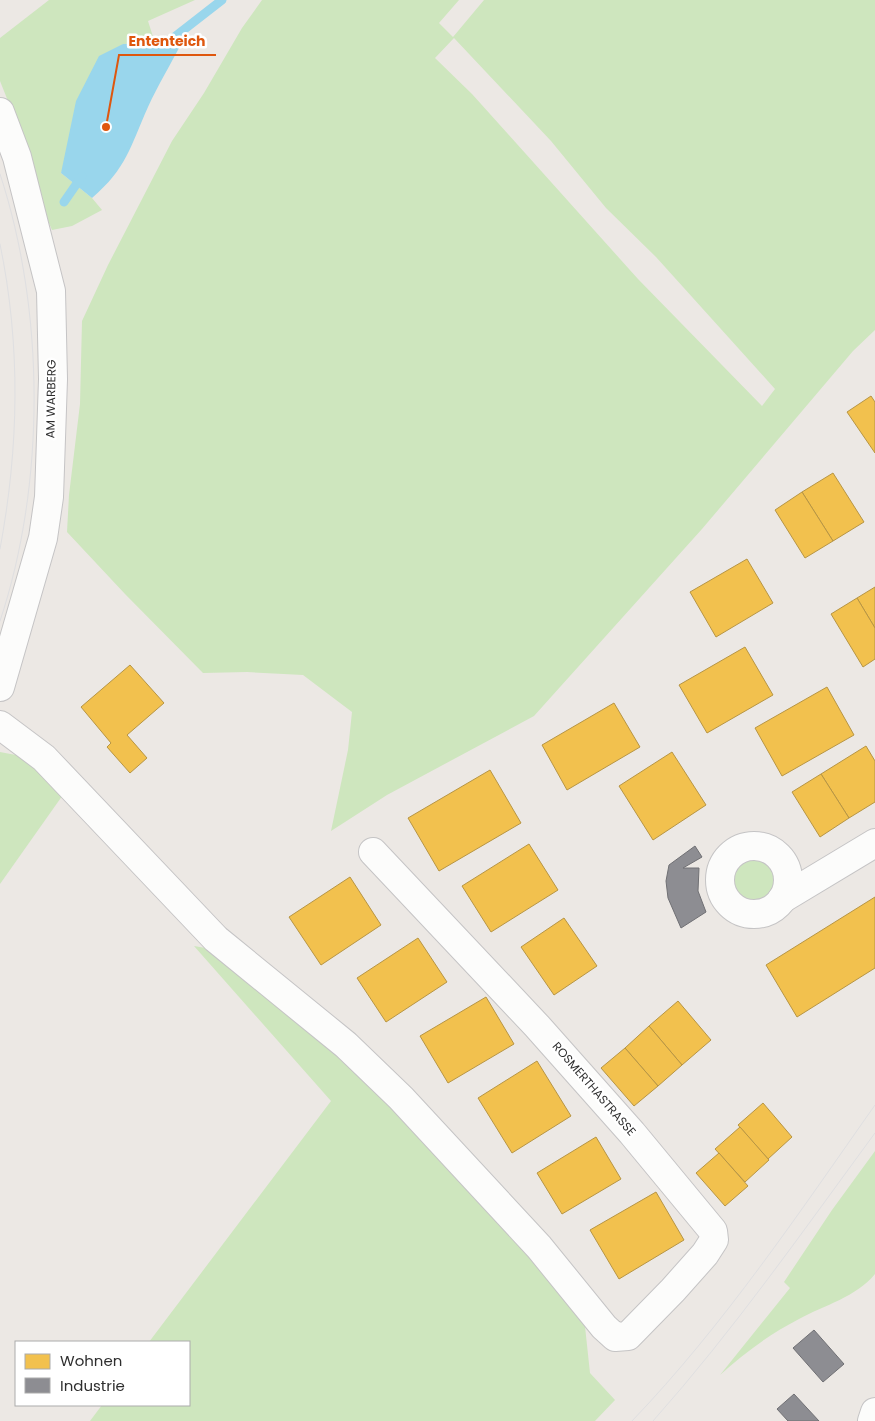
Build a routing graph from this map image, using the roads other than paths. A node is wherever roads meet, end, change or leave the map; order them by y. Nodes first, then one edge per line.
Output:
1 (0, 112) edge
2 (0, 687) edge
3 (0, 726) edge
4 (875, 843) edge
5 (373, 852) dead end
6 (782, 899) dead end
7 (875, 1412) edge
8 (872, 1421) edge

1 - 2 street, AM WARBERG
3 - 5 street, ROSMERTHASTRASSE
4 - 6 street
7 - 8 street

